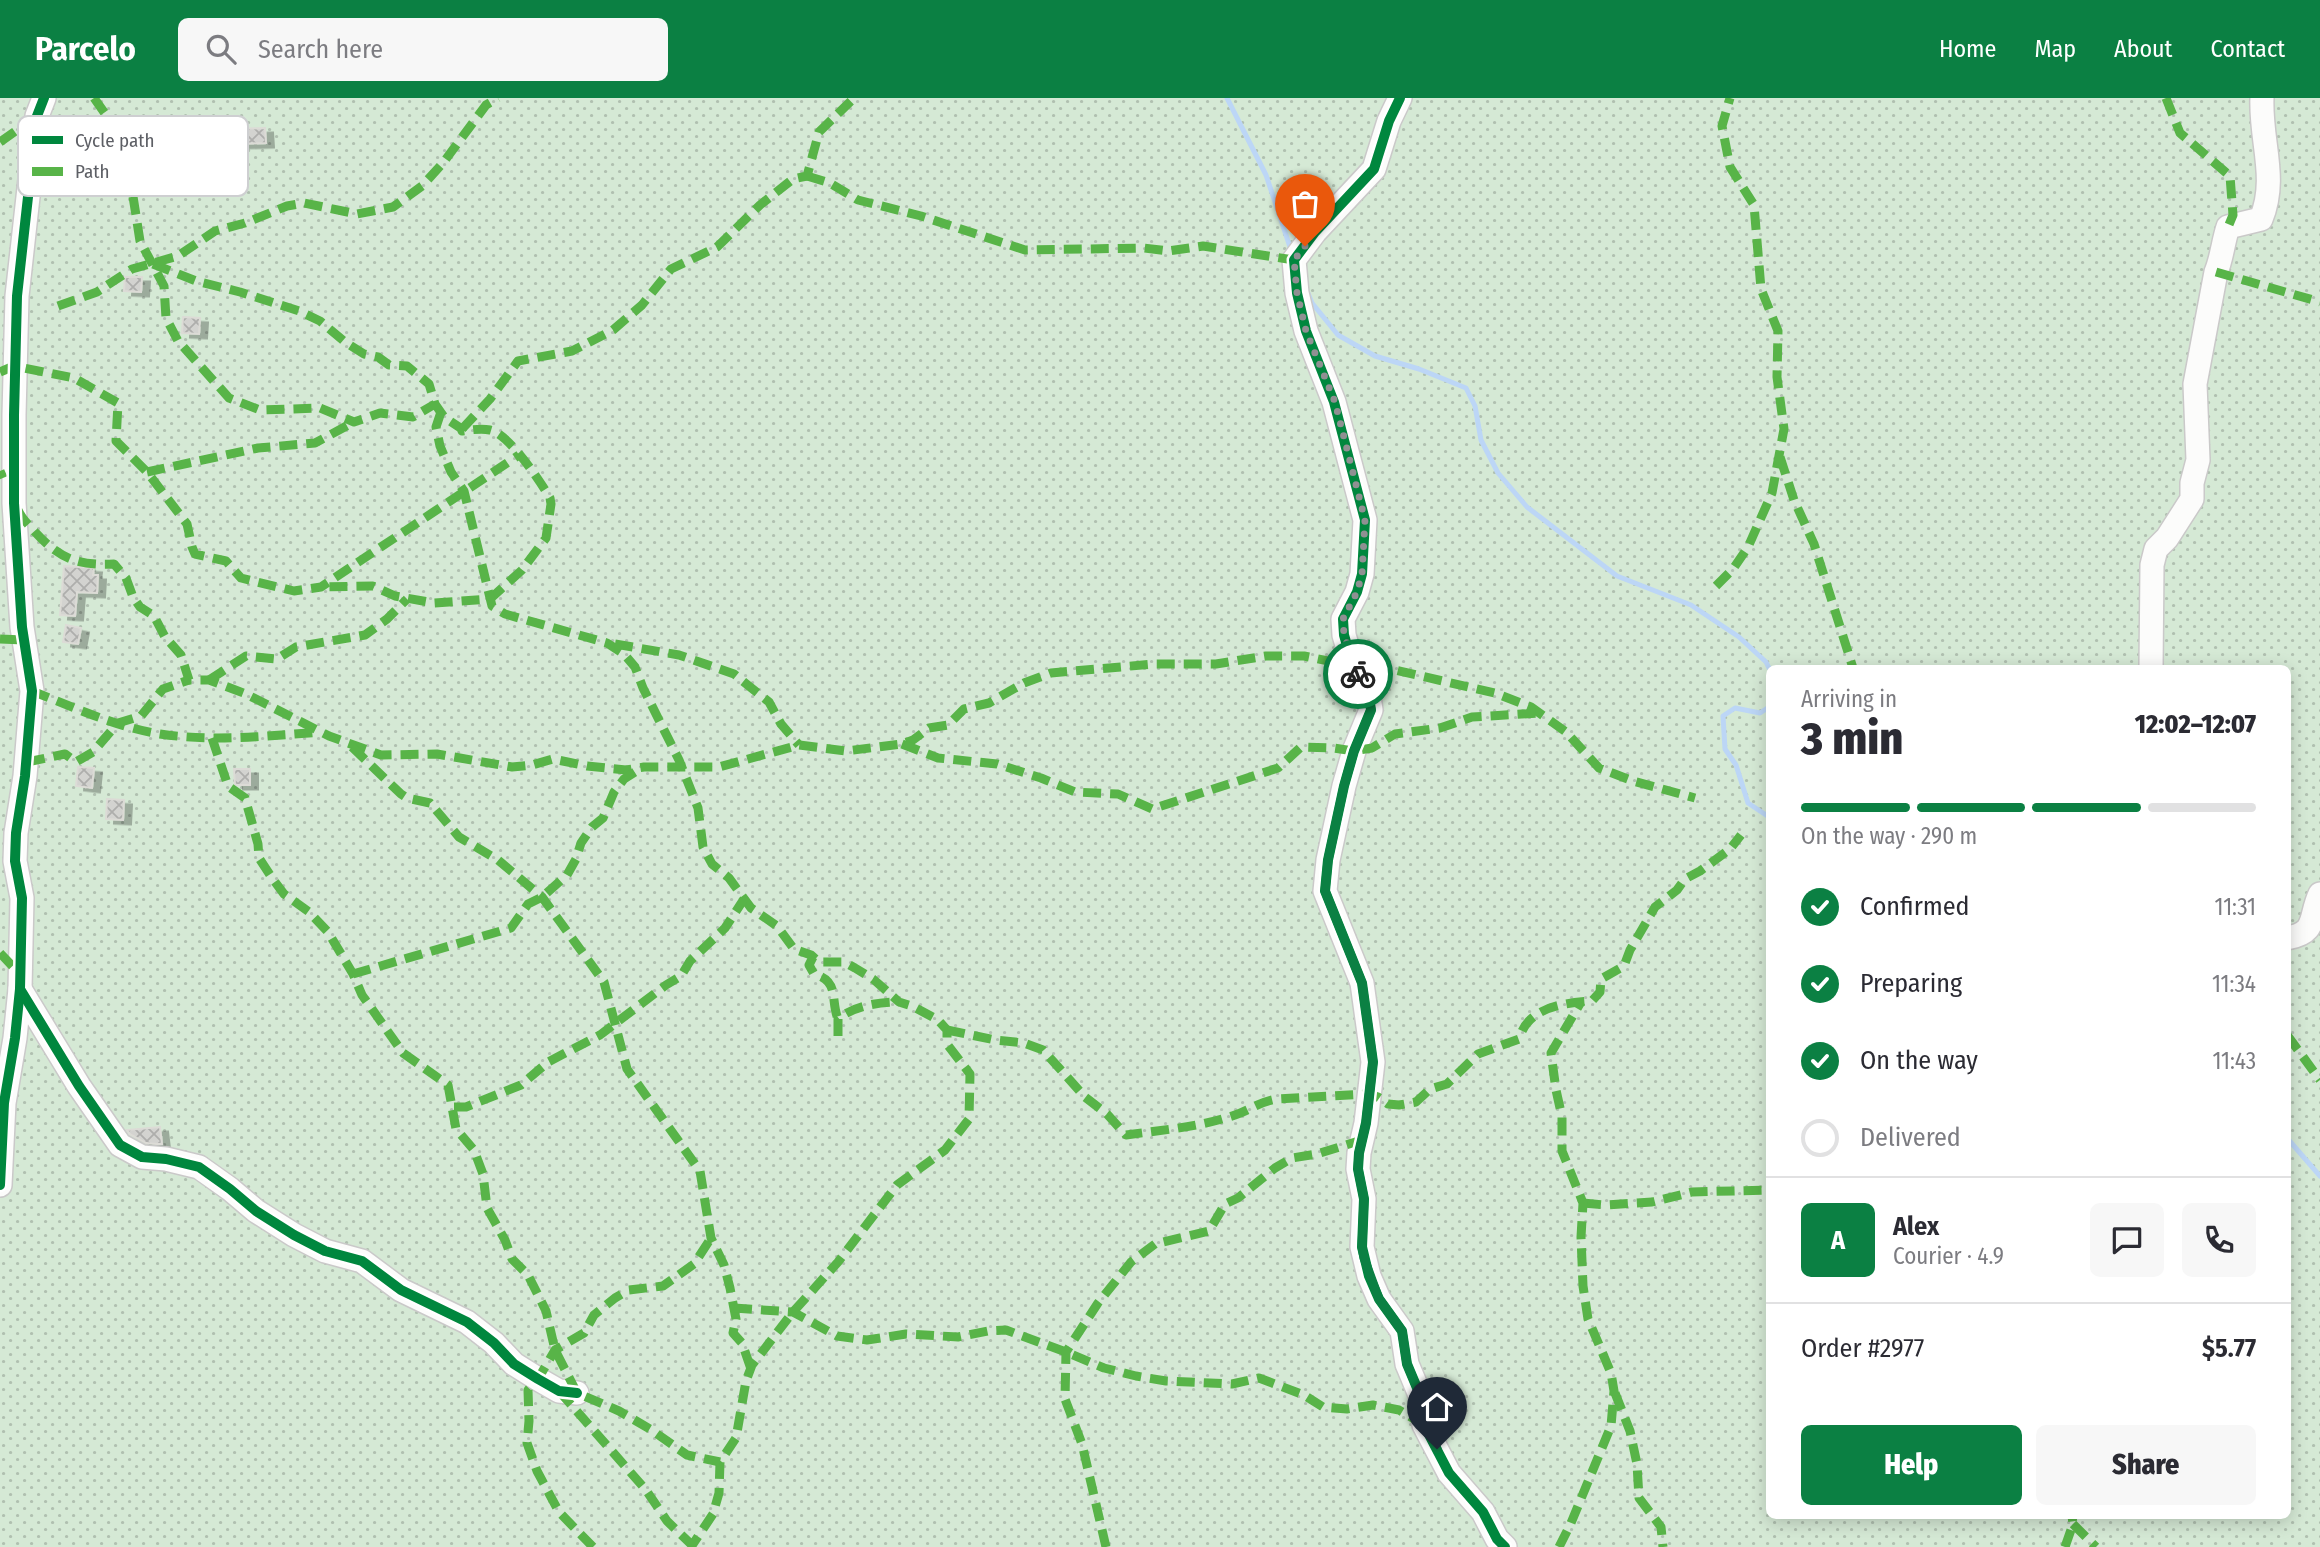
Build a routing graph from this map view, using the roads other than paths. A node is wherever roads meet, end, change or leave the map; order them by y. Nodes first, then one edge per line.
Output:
1 (44, 98) edge
2 (1400, 98) edge
3 (2262, 98) edge
4 (37, 116) edge
5 (29, 196) edge
6 (2151, 665) edge
7 (2320, 894) edge
8 (2291, 937) edge
9 (20, 989) junction
10 (0, 1185) edge
11 (578, 1393) dead end
12 (1505, 1547) edge

1 - 4 street
2 - 12 street
3 - 6 street
5 - 9 street
7 - 8 street
9 - 10 street
9 - 11 street

